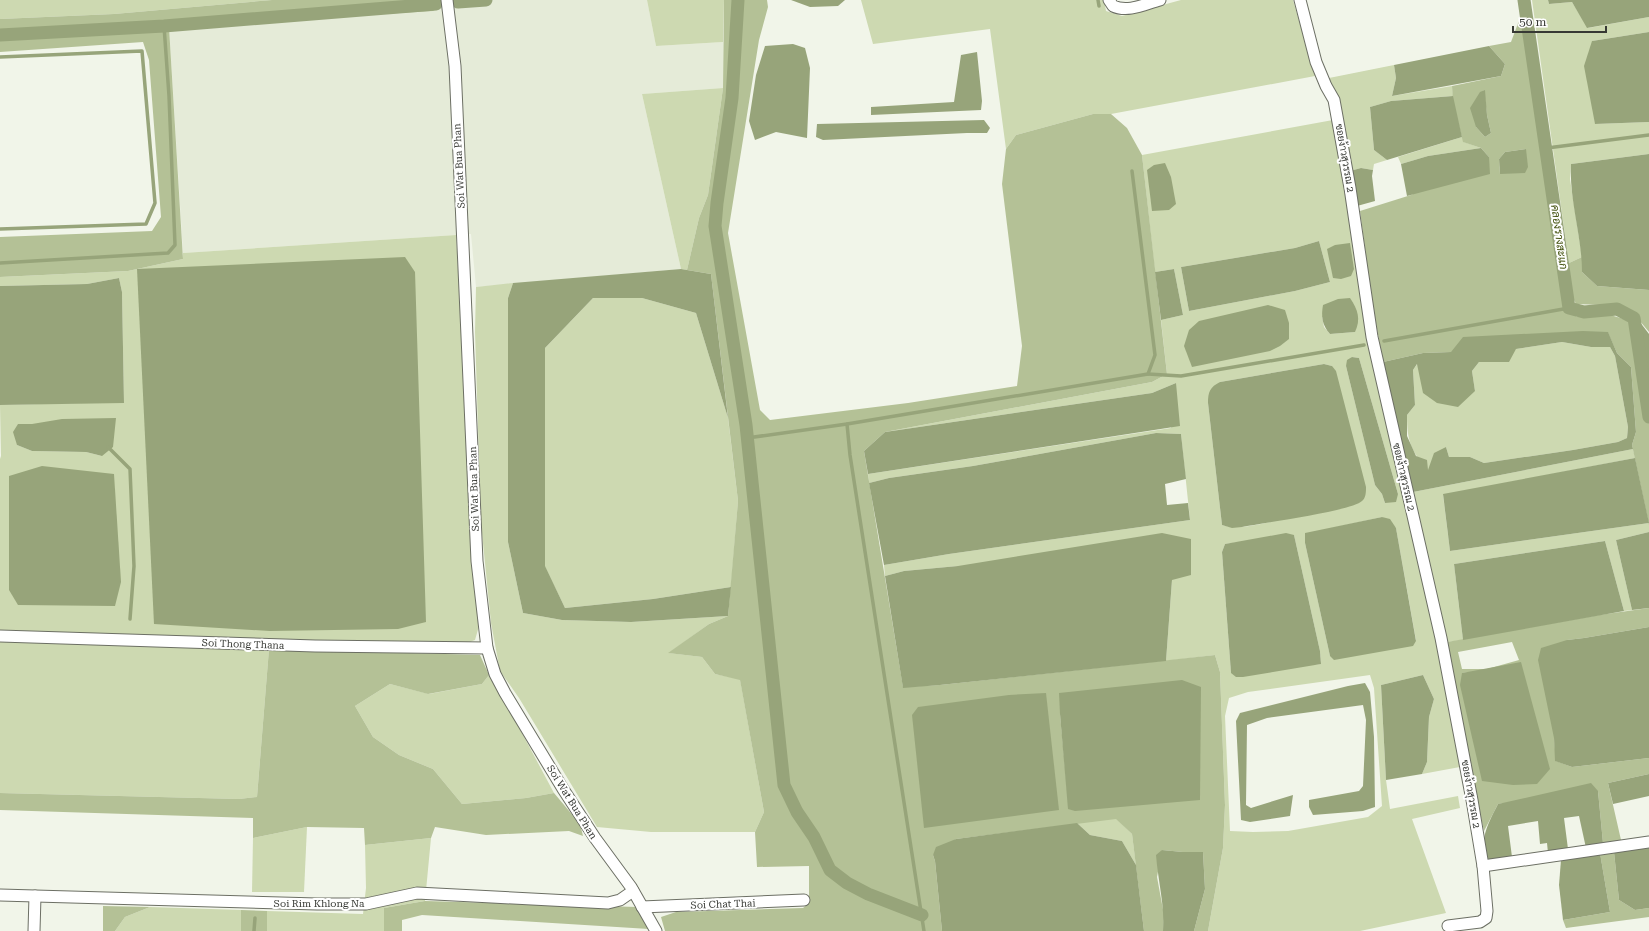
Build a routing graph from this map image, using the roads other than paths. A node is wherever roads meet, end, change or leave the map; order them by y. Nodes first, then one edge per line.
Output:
1 (446, 0) edge
2 (1109, 0) edge
3 (1160, 0) edge
4 (1300, 0) edge
5 (0, 636) edge
6 (487, 648) junction
7 (1649, 842) edge
8 (1483, 866) junction
9 (633, 891) junction
10 (0, 895) edge
11 (35, 896) junction
12 (804, 900) dead end
13 (642, 907) junction
14 (1448, 926) dead end
15 (34, 931) edge
16 (656, 931) edge

1 - 6 street, Soi Wat Bua Phan
2 - 3 street
4 - 8 street, ซอยง้าวสุวรรณ 2
5 - 6 street, Soi Thong Thana
6 - 9 street, Soi Wat Bua Phan
7 - 8 street
8 - 14 street, ซอยง้าวสุวรรณ 2
9 - 11 street, Soi Rim Khlong Na
9 - 13 street, Soi Wat Bua Phan
10 - 11 street, Soi Rim Khlong Na
11 - 15 street
12 - 13 street, Soi Chat Thai
13 - 16 street, Soi Wat Bua Phan

